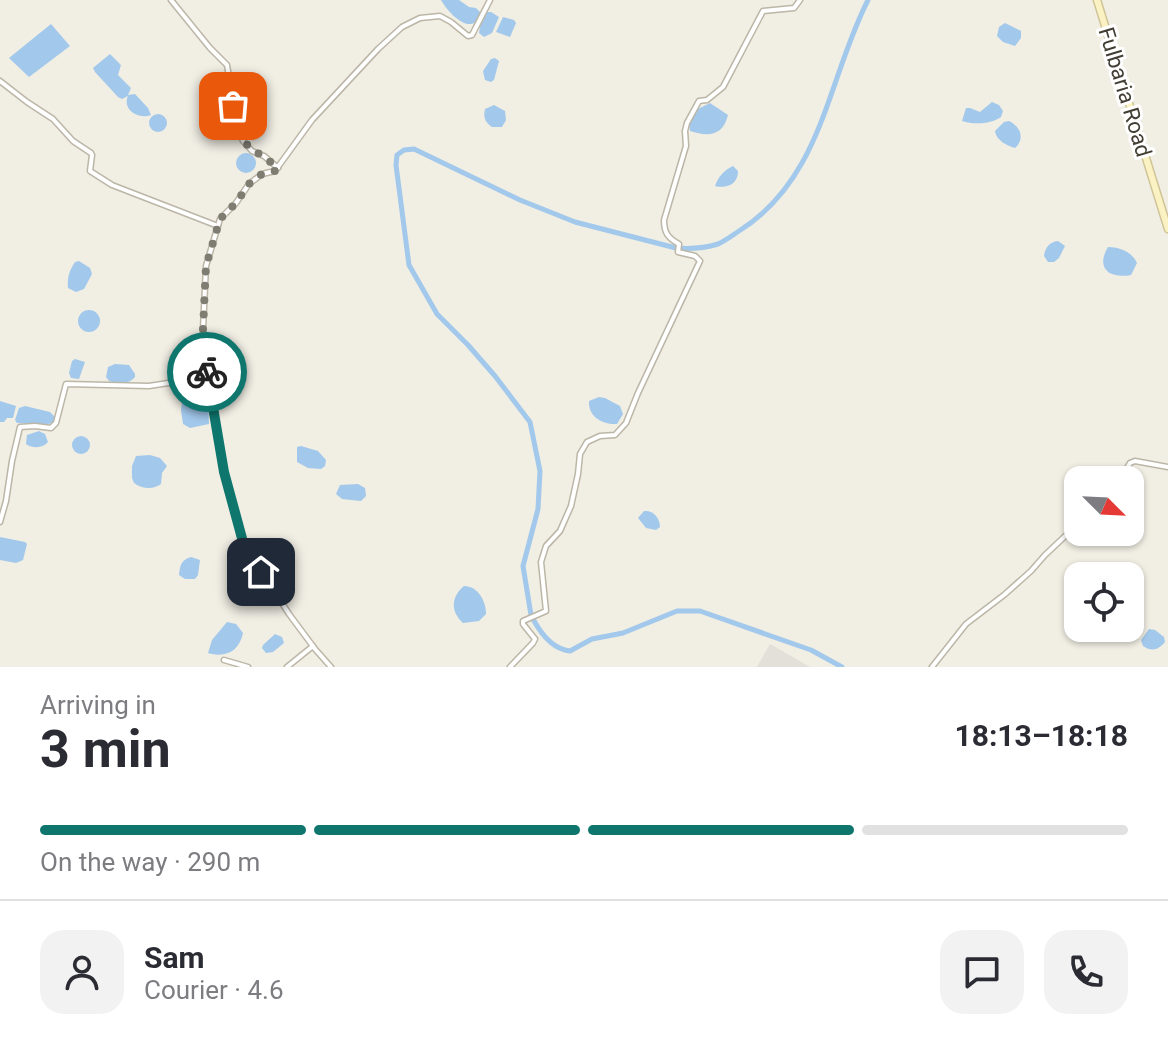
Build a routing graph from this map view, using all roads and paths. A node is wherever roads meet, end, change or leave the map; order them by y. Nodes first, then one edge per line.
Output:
1 (171, 0) edge
2 (490, 0) edge
3 (800, 0) edge
4 (1097, 0) edge
5 (0, 81) edge
6 (278, 168) junction
7 (218, 226) junction
8 (1168, 229) edge
9 (207, 377) junction
10 (1128, 466) edge
11 (1168, 467) edge
12 (0, 522) edge
13 (1064, 537) edge
14 (313, 646) junction
15 (224, 660) dead end
16 (248, 667) edge
17 (287, 667) edge
18 (331, 667) edge
19 (510, 667) edge
20 (932, 667) edge

1 - 6 street
2 - 6 street
3 - 19 street
4 - 8 main road, Fulbaria Road
5 - 7 street
6 - 7 street
7 - 9 street
9 - 12 street
9 - 14 street
10 - 11 street
13 - 20 street
14 - 17 street
14 - 18 street
15 - 16 street

